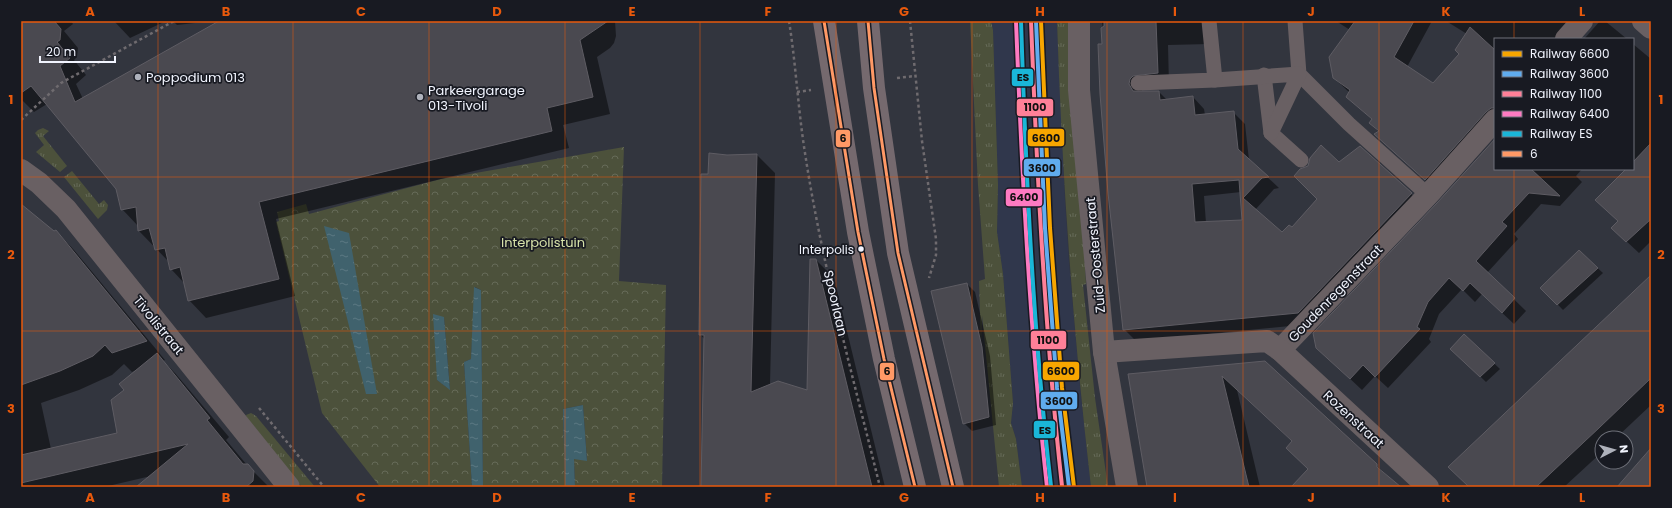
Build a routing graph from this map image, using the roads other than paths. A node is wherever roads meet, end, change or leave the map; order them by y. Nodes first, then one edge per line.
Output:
1 (824, 21) edge
2 (868, 21) edge
3 (1078, 21) edge
4 (1210, 21) edge
5 (1295, 21) edge
6 (1582, 21) edge
7 (1643, 21) edge
8 (1651, 28) edge
9 (1567, 38) edge
10 (1299, 74) junction
11 (1264, 76) junction
12 (1215, 80) junction
13 (1138, 83) dead end
14 (1494, 121) edge
15 (1271, 133) junction
16 (1301, 160) dead end
17 (21, 170) edge
18 (1428, 195) junction
19 (1280, 350) junction
20 (1104, 352) junction
21 (281, 484) edge
22 (915, 487) edge
23 (953, 487) edge
24 (1127, 487) edge
25 (1428, 487) edge

1 - 22 street
2 - 23 street
3 - 20 street, Zuid-Oosterstraat
4 - 12 lane
5 - 10 lane
6 - 9 street
7 - 8 street
10 - 11 lane
10 - 15 lane
10 - 18 lane
11 - 12 lane
11 - 15 lane
12 - 13 lane
14 - 18 street, Goudenregenstraat
15 - 16 lane
17 - 21 street, Tivolistraat
18 - 19 street, Goudenregenstraat
19 - 20 street, Goudenregenstraat
19 - 25 street, Rozenstraat
20 - 24 street, Zuid-Oosterstraat

